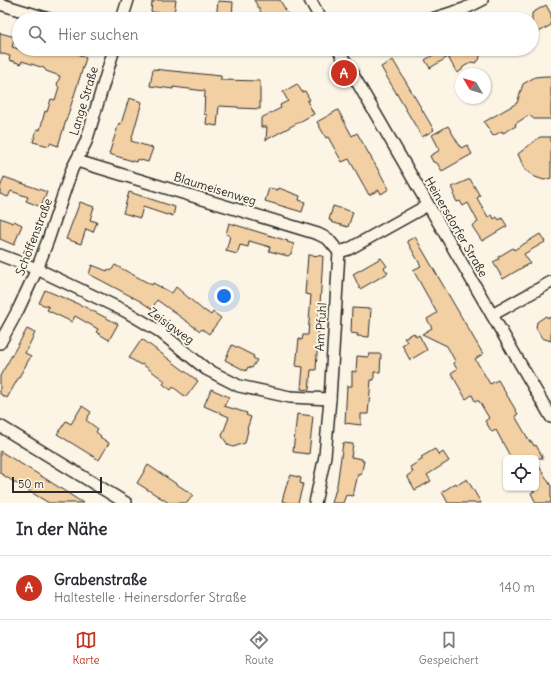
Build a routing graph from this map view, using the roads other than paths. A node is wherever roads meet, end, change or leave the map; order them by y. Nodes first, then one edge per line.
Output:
1 (128, 0) edge
2 (310, 0) edge
3 (482, 0) edge
4 (0, 4) edge
5 (26, 12) edge
6 (124, 12) edge
7 (317, 12) edge
8 (454, 12) edge
9 (112, 56) edge
10 (342, 56) edge
11 (77, 160) junction
12 (428, 205) junction
13 (339, 252) junction
14 (0, 255) edge
15 (36, 269) junction
16 (551, 282) edge
17 (492, 316) junction
18 (0, 343) edge
19 (330, 399) junction
20 (551, 417) edge
21 (0, 426) edge
22 (126, 503) edge
23 (315, 503) edge

1 - 6 street
2 - 7 street
3 - 8 street
4 - 5 street
9 - 11 street, Lange Straße
10 - 12 street, Heinersdorfer Straße
11 - 13 street, Blaumeisenweg
11 - 15 street, Schöffenstraße
12 - 13 street
12 - 17 street, Heinersdorfer Straße
13 - 19 street, Am Pfuhl
14 - 15 street, Zeisigweg
15 - 18 street, Schöffenstraße
15 - 19 street, Zeisigweg
16 - 17 street
17 - 20 street, Heinersdorfer Straße
19 - 23 street, Am Pfuhl
21 - 22 street

